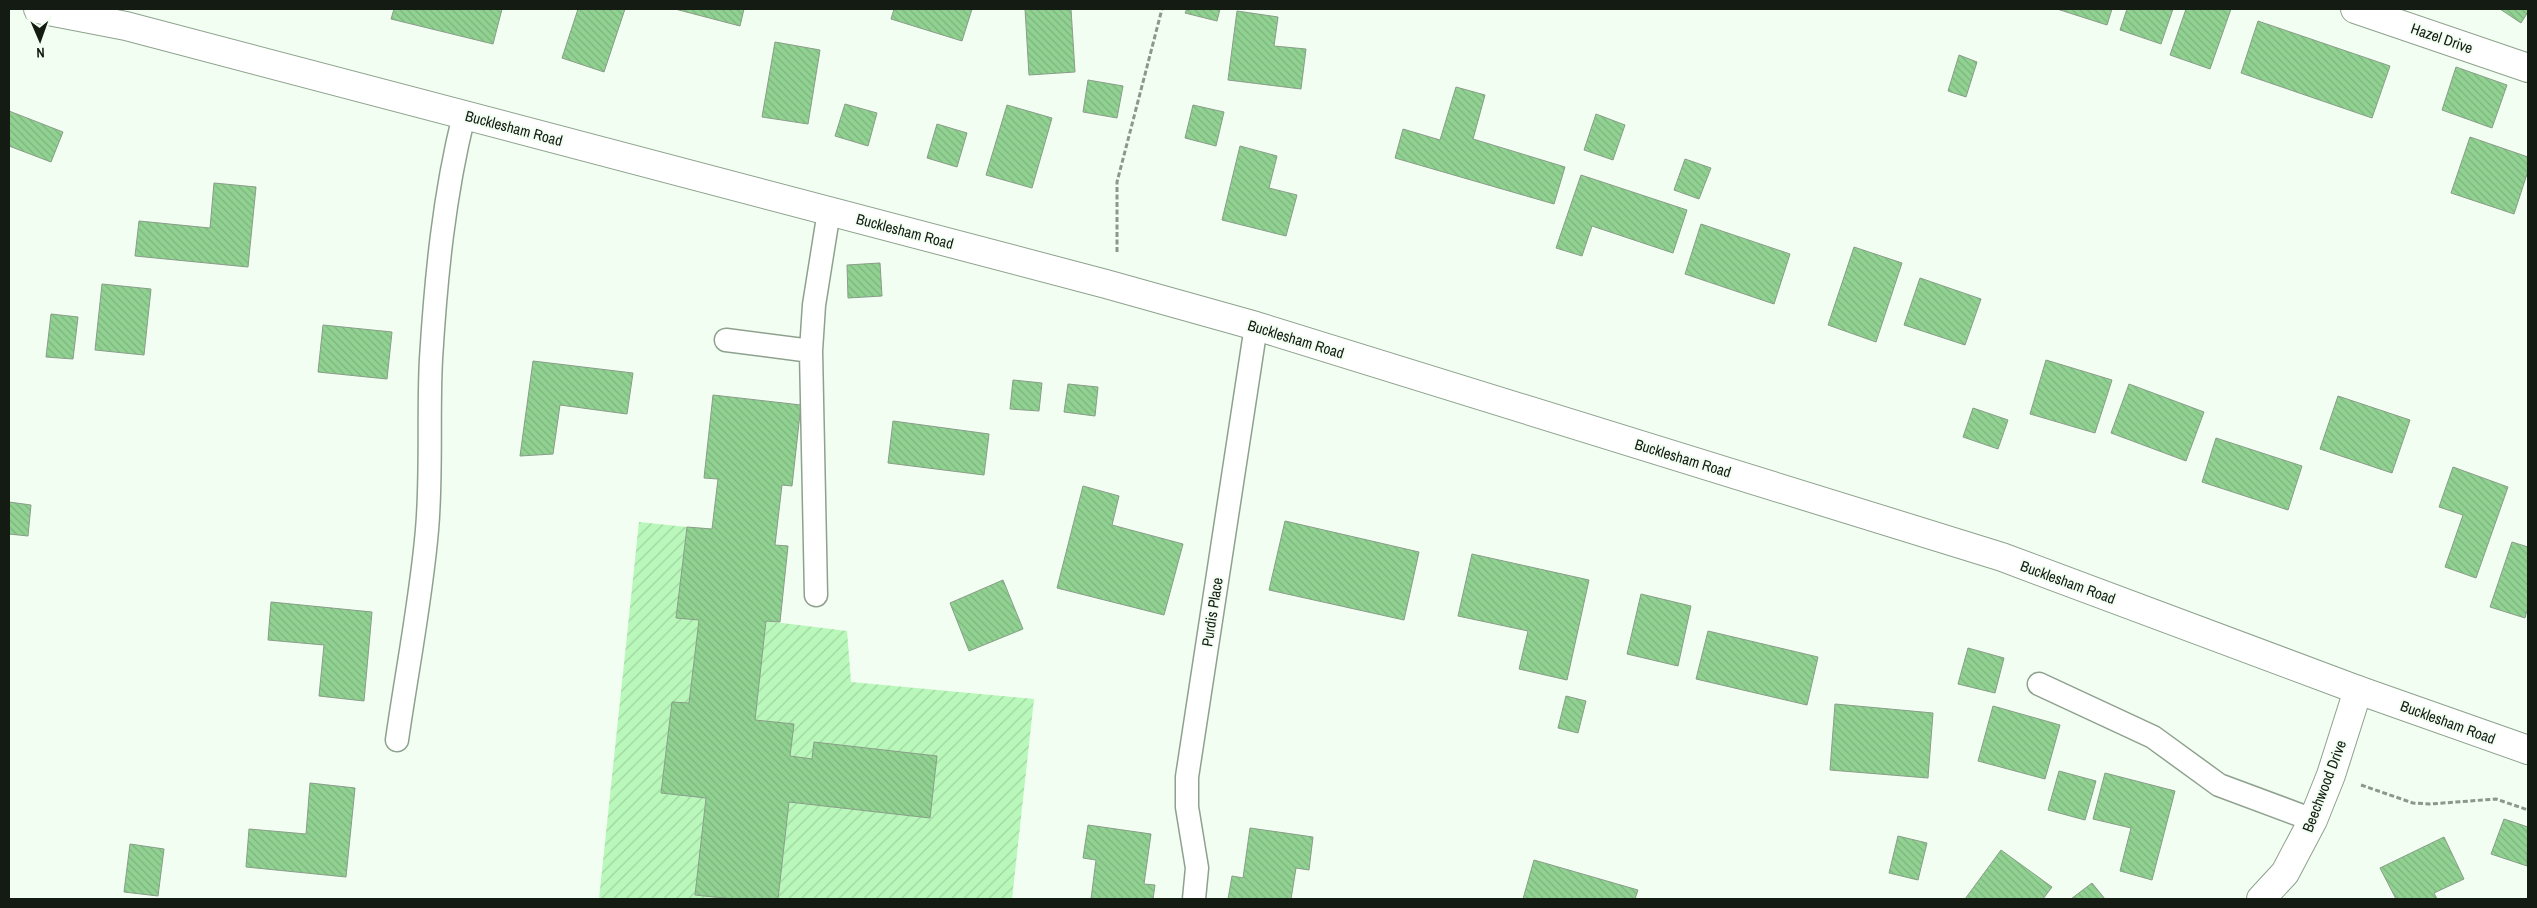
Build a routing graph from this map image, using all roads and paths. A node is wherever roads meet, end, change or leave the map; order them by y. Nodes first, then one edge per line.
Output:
1 (38, 9) edge
2 (1162, 9) edge
3 (2355, 9) edge
4 (2528, 68) edge
5 (464, 115) junction
6 (829, 211) junction
7 (1106, 284) junction
8 (1256, 326) junction
9 (726, 340) dead end
10 (811, 352) junction
11 (816, 595) dead end
12 (2039, 684) dead end
13 (2358, 690) junction
14 (397, 740) dead end
15 (2528, 750) edge
16 (2331, 775) junction
17 (2528, 810) edge
18 (2314, 820) junction
19 (1194, 899) edge
20 (2261, 899) edge

1 - 5 street, Bucklesham Road
2 - 7 path
3 - 4 street, Hazel Drive
5 - 6 street, Bucklesham Road
5 - 14 lane
6 - 7 street, Bucklesham Road
6 - 10 lane
7 - 8 street, Bucklesham Road
8 - 13 street, Bucklesham Road
8 - 19 lane, Purdis Place
9 - 10 lane
10 - 11 lane
12 - 18 lane
13 - 15 street, Bucklesham Road
13 - 16 street, Beechwood Drive
16 - 17 path
16 - 18 street, Beechwood Drive
18 - 20 street, Beechwood Drive

